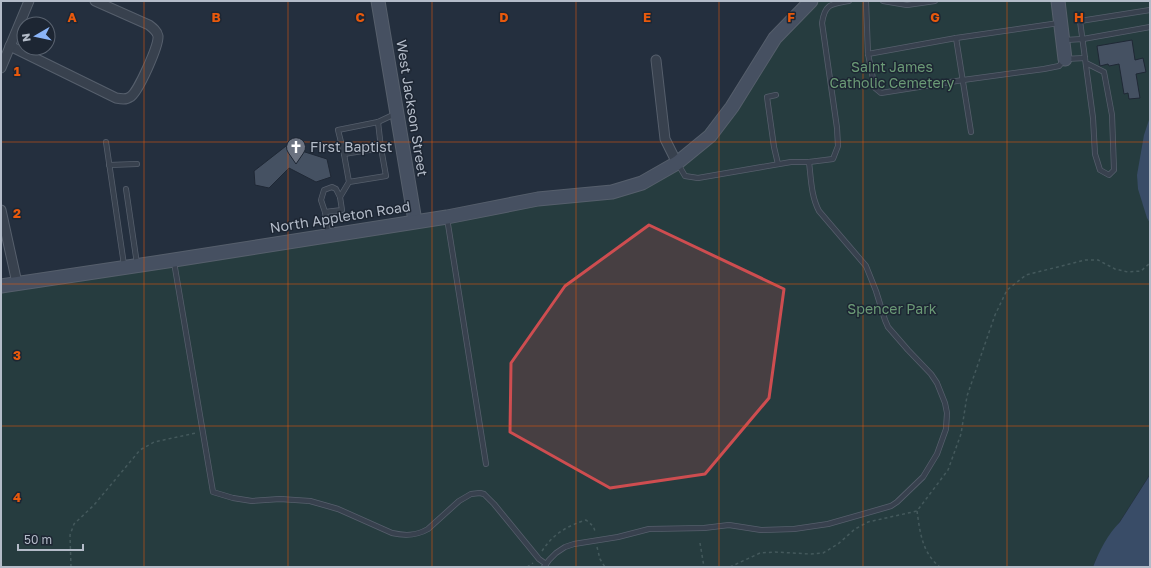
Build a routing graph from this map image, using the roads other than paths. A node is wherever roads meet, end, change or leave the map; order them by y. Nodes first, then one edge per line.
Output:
1 (29, 1) edge
2 (95, 1) edge
3 (378, 1) edge
4 (811, 1) edge
5 (849, 1) edge
6 (866, 1) edge
7 (883, 1) edge
8 (935, 1) edge
9 (1058, 1) edge
10 (1150, 10) edge
11 (1060, 22) junction
12 (1150, 27) edge
13 (956, 38) junction
14 (1082, 38) junction
15 (1062, 40) junction
16 (10, 46) junction
17 (868, 54) junction
18 (1065, 59) junction
19 (656, 60) dead end
20 (1085, 60) junction
21 (1, 68) edge
22 (963, 80) junction
23 (776, 95) dead end
24 (397, 113) junction
25 (378, 122) junction
26 (971, 132) dead end
27 (106, 142) dead end
28 (381, 148) junction
29 (344, 154) junction
30 (809, 162) junction
31 (677, 163) junction
32 (137, 164) dead end
33 (778, 164) junction
34 (109, 165) junction
35 (349, 182) junction
36 (126, 189) dead end
37 (340, 197) junction
38 (1, 210) edge
39 (325, 212) junction
40 (447, 217) junction
41 (415, 221) junction
42 (328, 235) junction
43 (174, 260) junction
44 (131, 266) junction
45 (18, 283) junction
46 (1, 286) edge
47 (486, 464) dead end
48 (545, 566) edge

1 - 16 street
2 - 16 street
3 - 24 main road, West Jackson Street
4 - 31 main road, North Appleton Road
5 - 30 lane
6 - 17 lane
7 - 8 lane
9 - 11 main road
10 - 14 lane
11 - 13 lane
11 - 15 main road
12 - 14 lane
13 - 17 lane
13 - 22 lane
14 - 15 lane
14 - 20 lane
15 - 18 main road
16 - 21 street
17 - 22 lane
18 - 20 lane
18 - 22 lane
19 - 31 street
20 - 20 lane
22 - 26 lane
23 - 33 lane
24 - 25 lane
24 - 41 main road, West Jackson Street
25 - 28 lane
25 - 29 lane
27 - 34 lane
28 - 29 lane
28 - 35 lane
29 - 35 lane
30 - 33 lane
30 - 48 lane
31 - 33 lane
31 - 40 main road, North Appleton Road
32 - 34 lane
34 - 44 lane
35 - 37 lane
36 - 44 lane
37 - 39 lane
37 - 39 lane
38 - 45 street
39 - 42 lane
40 - 41 main road, North Appleton Road
40 - 47 lane
41 - 42 main road, North Appleton Road
42 - 43 main road, North Appleton Road
43 - 44 main road, North Appleton Road
43 - 48 lane
44 - 45 main road, North Appleton Road
45 - 46 main road, North Appleton Road

